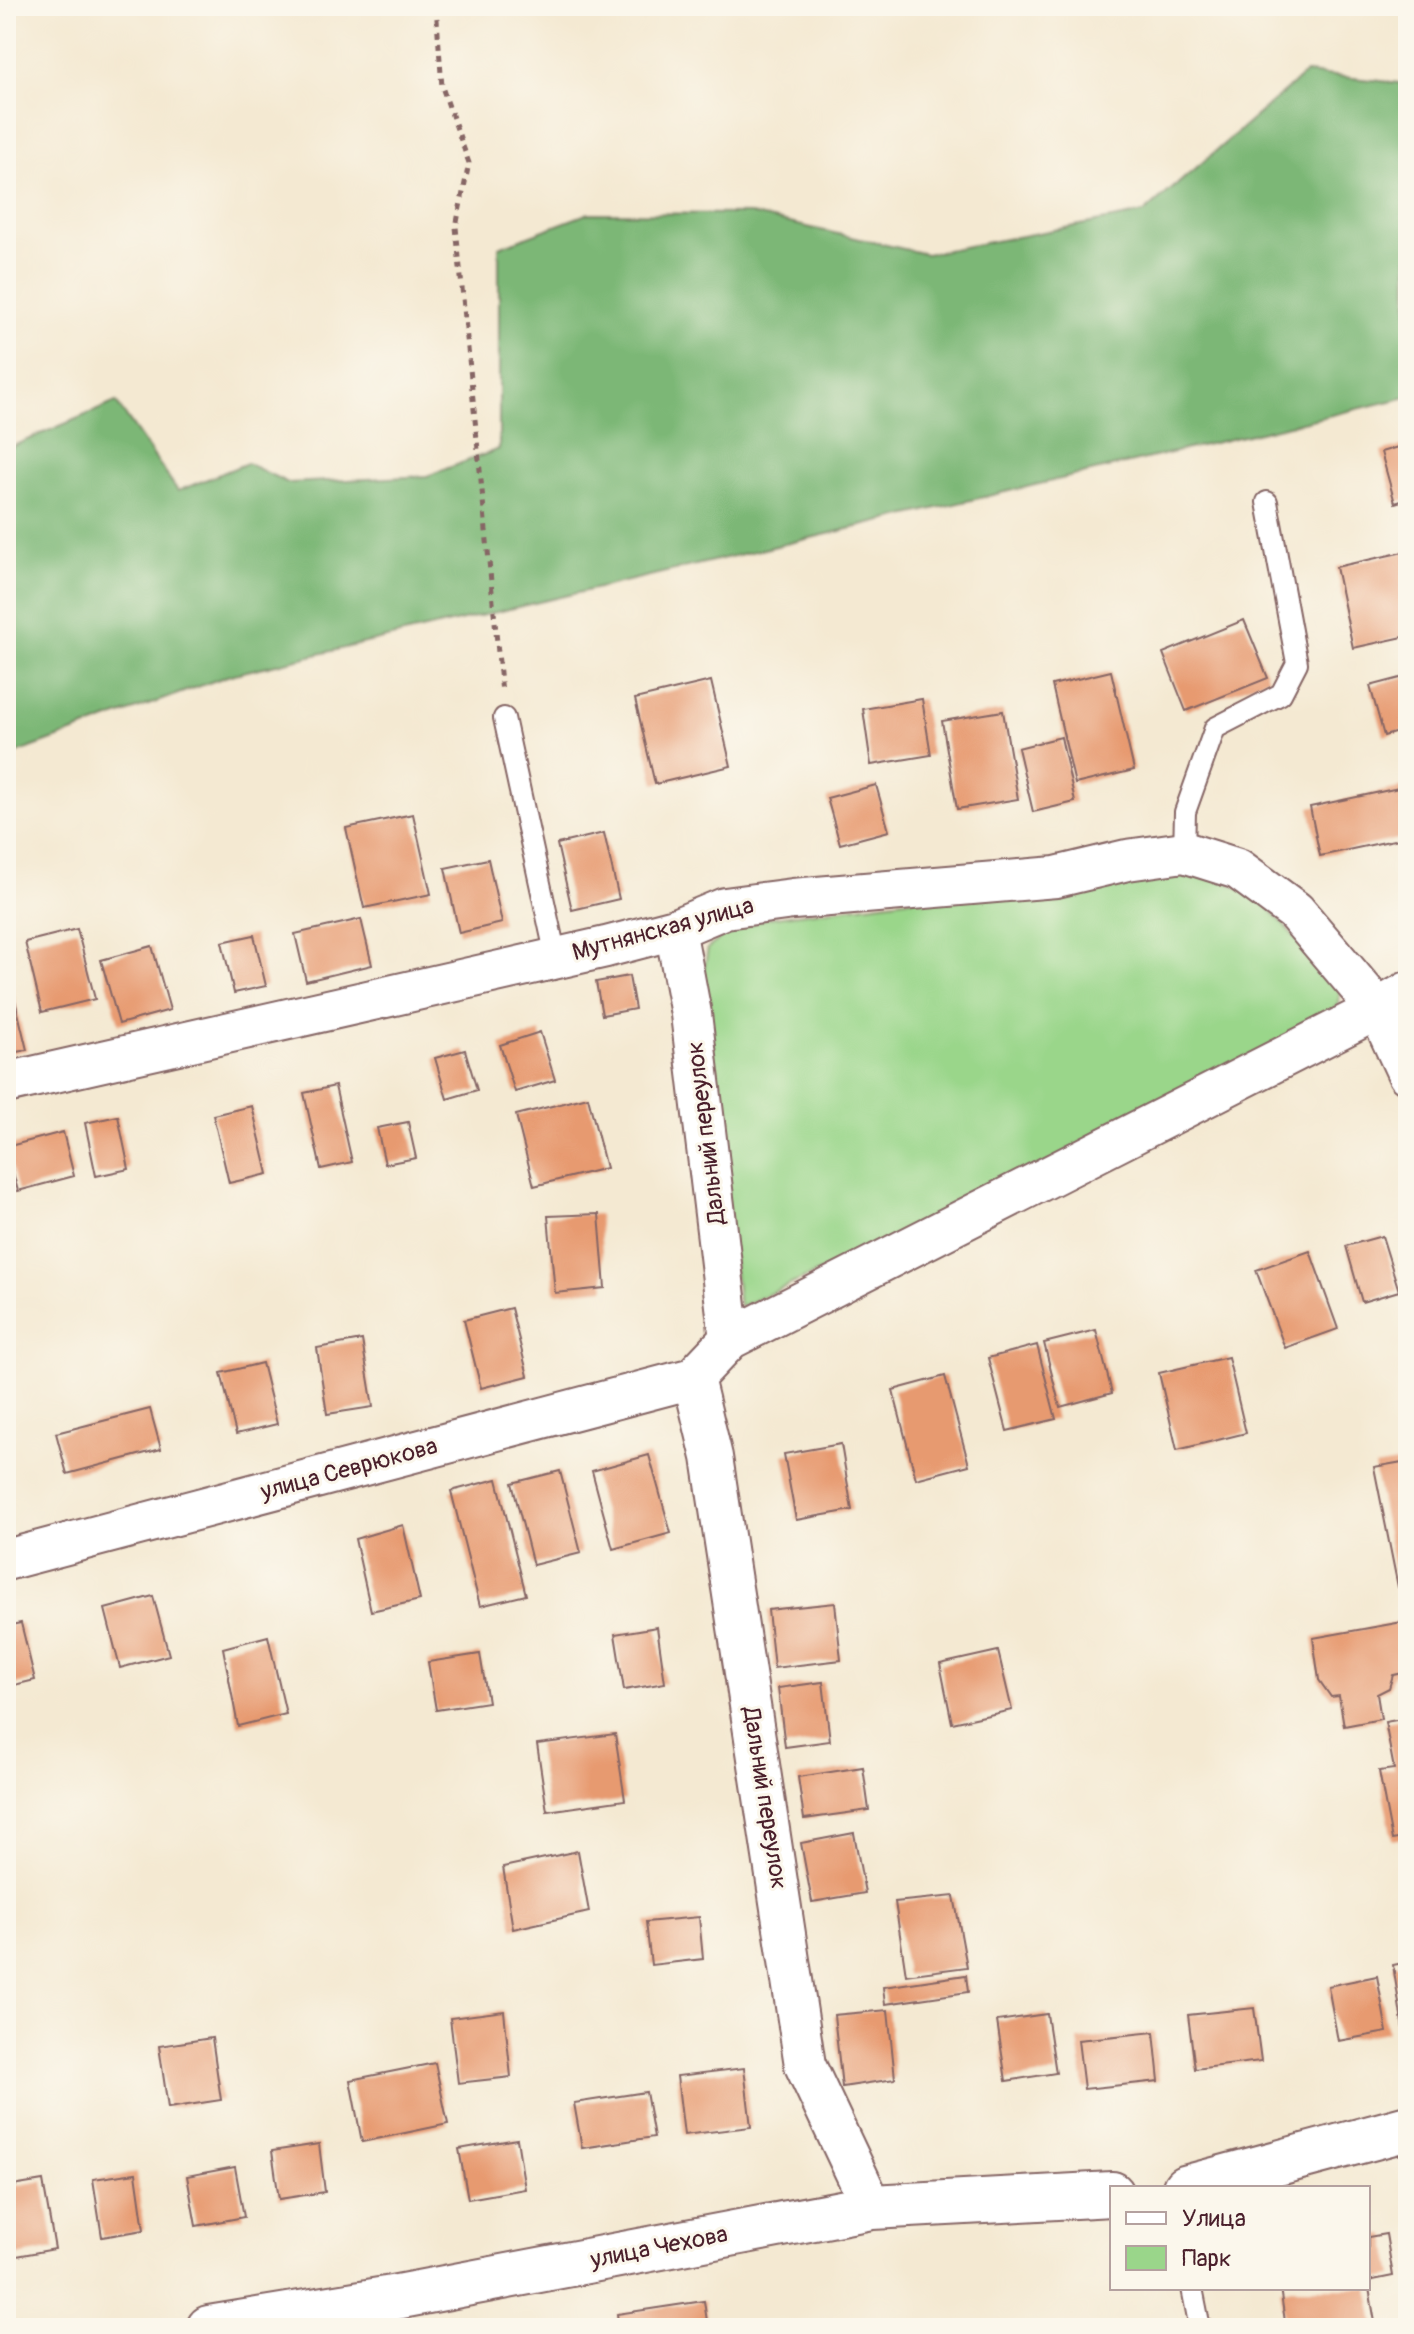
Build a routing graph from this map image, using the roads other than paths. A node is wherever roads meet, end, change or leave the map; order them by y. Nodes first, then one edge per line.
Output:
1 (1267, 502) dead end
2 (504, 718) road end
3 (1184, 852) junction
4 (675, 929) junction
5 (556, 957) junction
6 (1393, 1001) edge
7 (1408, 1074) edge
8 (6, 1083) edge
9 (730, 1339) junction
10 (693, 1378) junction
11 (6, 1560) edge
12 (1408, 2128) edge
13 (1192, 2186) edge
14 (1110, 2194) edge
15 (872, 2207) junction
16 (1192, 2290) edge
17 (209, 2328) edge
18 (1200, 2328) edge

1 - 3 lane
2 - 5 lane
3 - 4 street, Мутнянская улица
3 - 6 street, Мутнянская улица
4 - 5 street, Мутнянская улица
4 - 9 street, Дальний переулок
5 - 8 street, Мутнянская улица
6 - 7 street, Мутнянская улица
6 - 9 street
9 - 10 street
10 - 11 street, улица Севрюкова
10 - 15 street, Дальний переулок
12 - 13 street
14 - 15 street, улица Чехова
15 - 17 street, улица Чехова
16 - 18 lane

